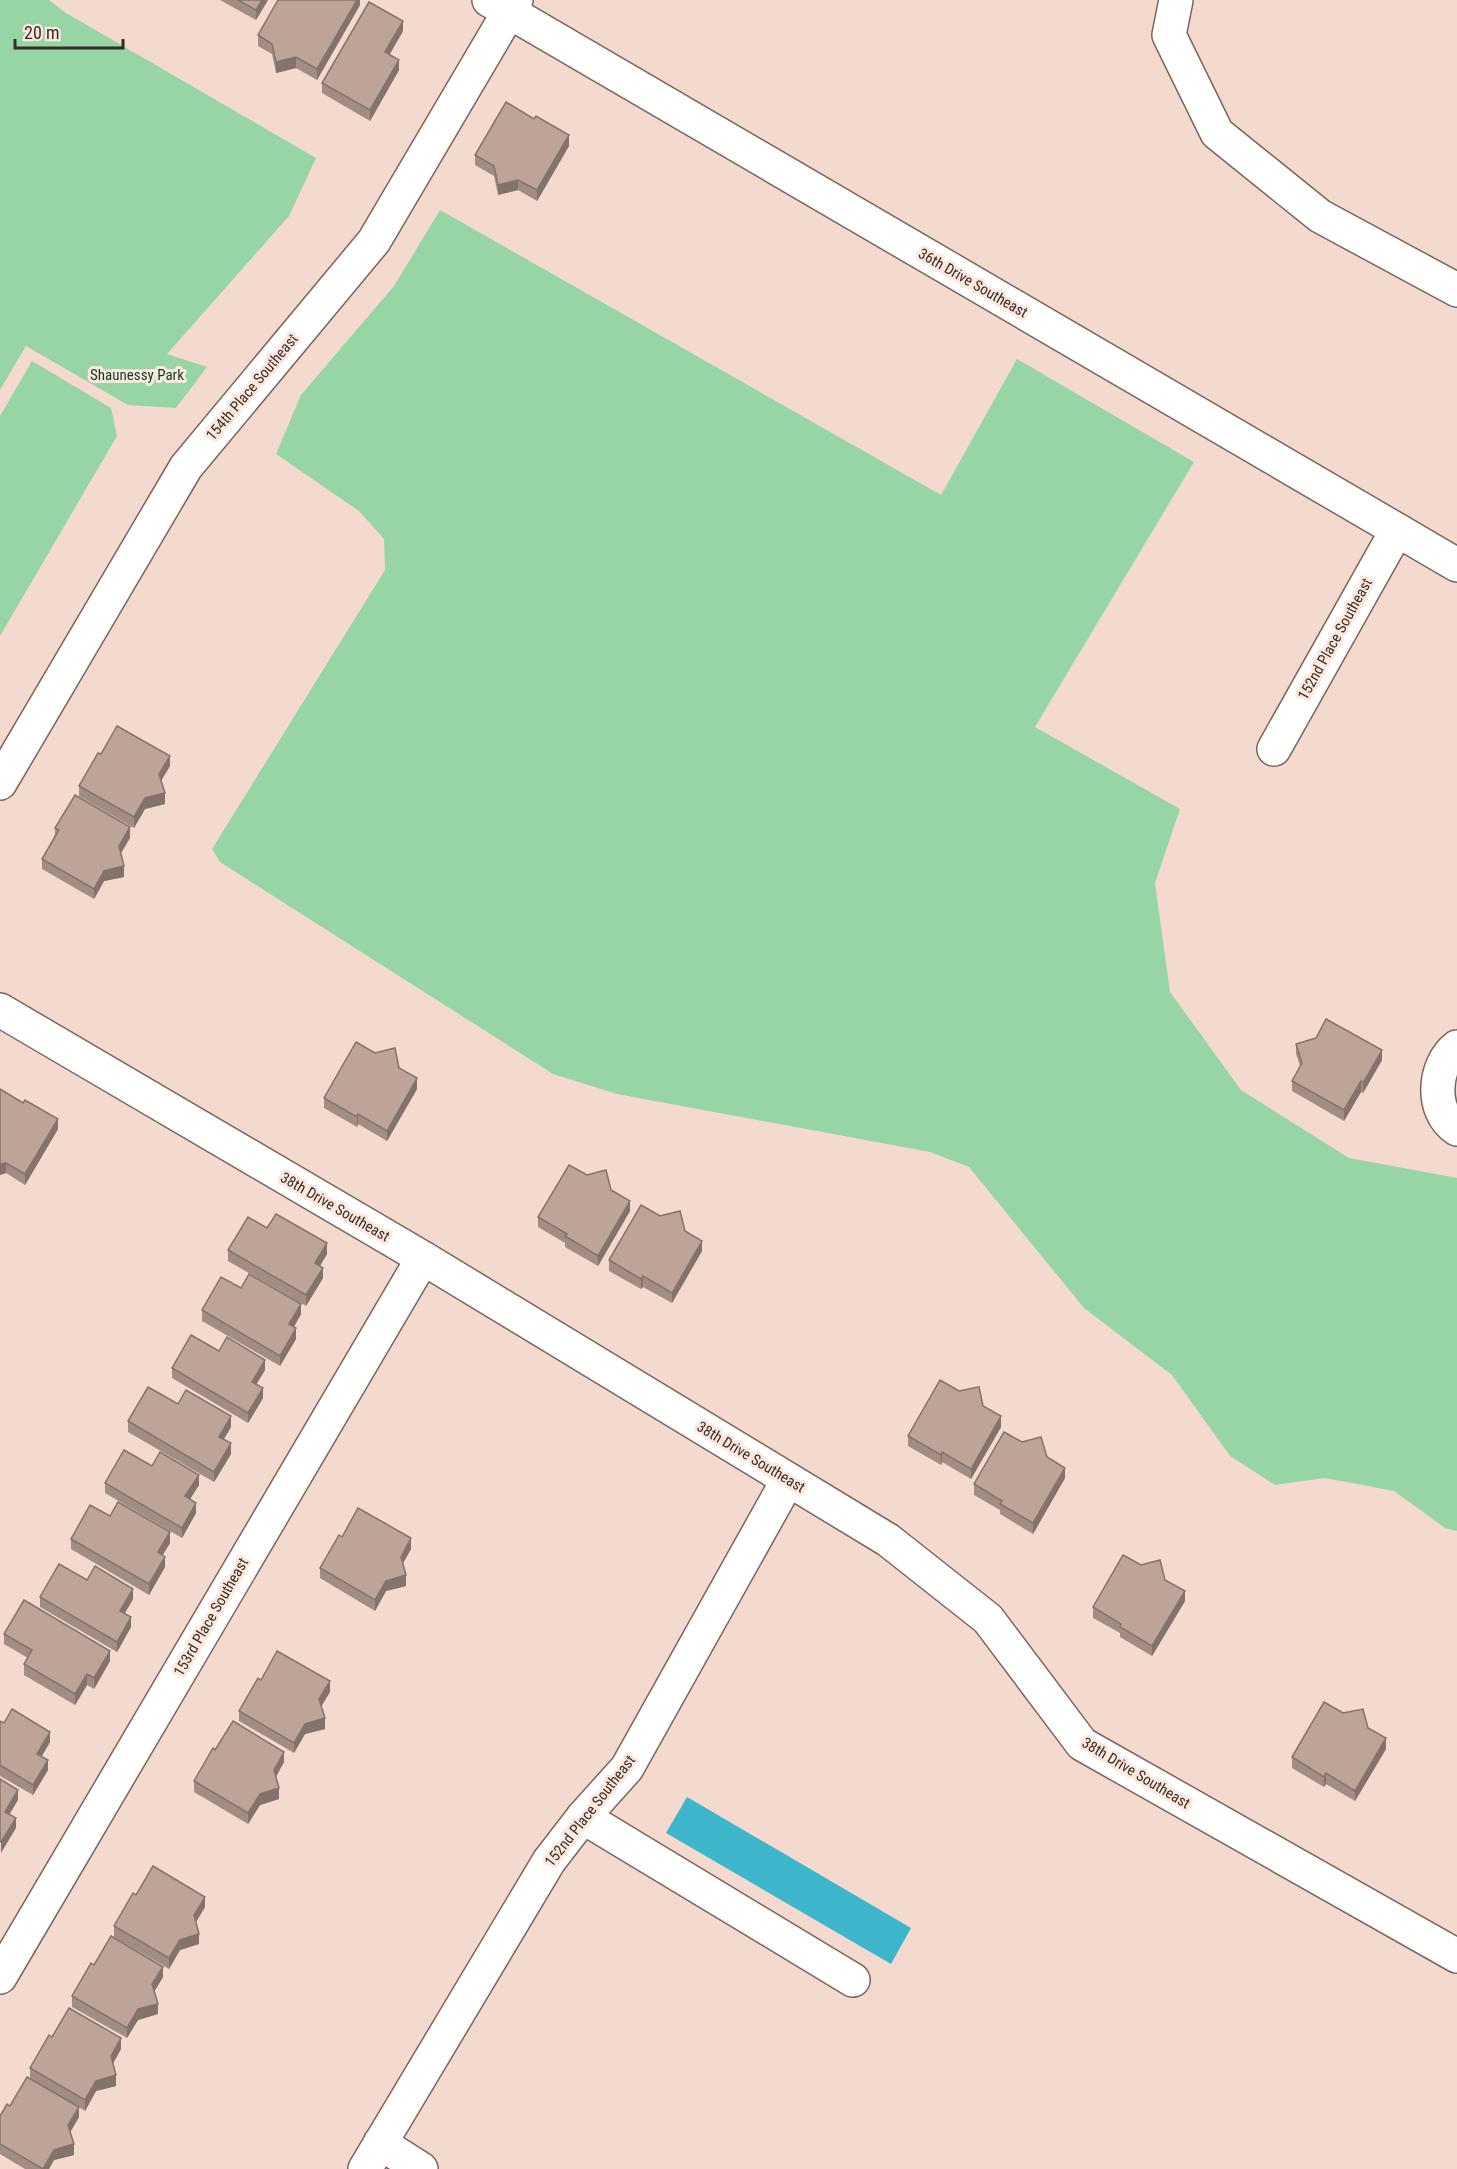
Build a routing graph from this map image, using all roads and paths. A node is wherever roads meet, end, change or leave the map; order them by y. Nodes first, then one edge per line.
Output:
1 (1176, 0) edge
2 (505, 4) edge
3 (1457, 290) edge
4 (1397, 530) junction
5 (1457, 565) edge
6 (1274, 749) dead end
7 (0, 783) edge
8 (0, 1010) edge
9 (1457, 1047) edge
10 (1457, 1129) edge
11 (423, 1258) junction
12 (788, 1480) junction
13 (583, 1817) junction
14 (1457, 1956) edge
15 (0, 1977) edge
16 (853, 1980) dead end
17 (373, 2156) edge
18 (421, 2169) edge

1 - 3 street
2 - 4 street, 36th Drive Southeast
2 - 7 street, 154th Place Southeast
4 - 5 street, 36th Drive Southeast
4 - 6 street, 152nd Place Southeast
8 - 11 street, 38th Drive Southeast
9 - 10 street
11 - 12 street, 38th Drive Southeast
11 - 15 street, 153rd Place Southeast
12 - 13 street, 152nd Place Southeast
12 - 14 street, 38th Drive Southeast
13 - 16 street
13 - 17 street, 152nd Place Southeast
17 - 18 street

